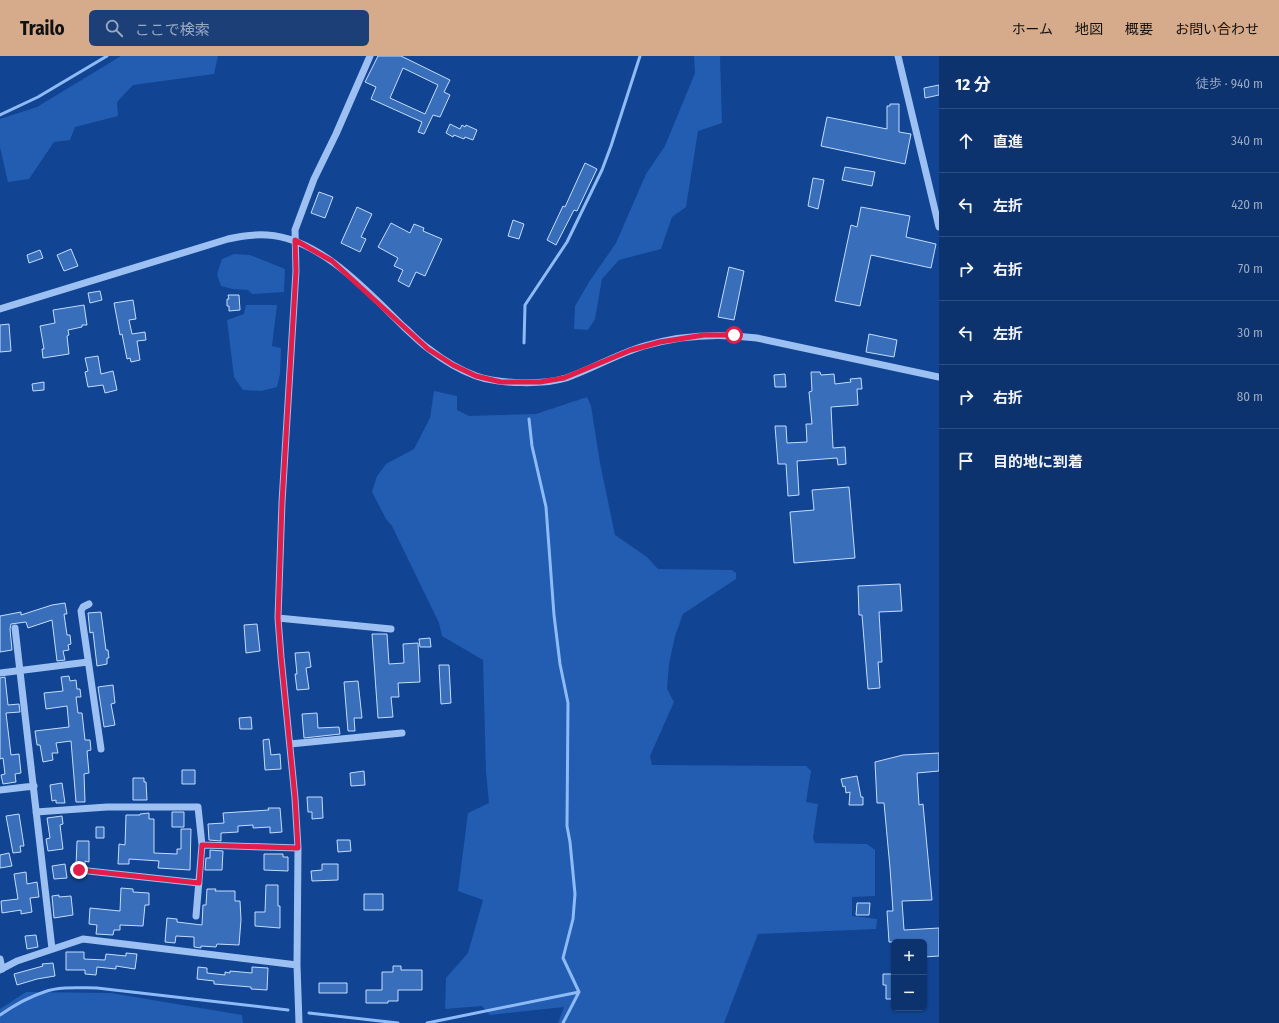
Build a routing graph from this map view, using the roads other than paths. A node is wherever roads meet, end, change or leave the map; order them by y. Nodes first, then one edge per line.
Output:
1 (370, 56) edge
2 (898, 56) edge
3 (939, 227) edge
4 (295, 240) junction
5 (0, 310) edge
6 (939, 377) edge
7 (88, 604) dead end
8 (278, 618) junction
9 (15, 628) dead end
10 (390, 629) dead end
11 (88, 662) junction
12 (19, 671) junction
13 (0, 673) edge
14 (402, 733) dead end
15 (290, 744) junction
16 (101, 750) dead end
17 (34, 786) junction
18 (0, 790) edge
19 (36, 812) junction
20 (202, 845) junction
21 (298, 848) junction
22 (79, 870) dead end
23 (199, 883) junction
24 (196, 916) dead end
25 (52, 949) junction
26 (0, 959) edge
27 (297, 965) junction
28 (1, 969) edge
29 (299, 1023) edge

1 - 4 street
2 - 3 street
4 - 5 street
4 - 6 street
4 - 8 street
7 - 11 street
8 - 10 street
8 - 15 street
9 - 12 street
11 - 12 street
11 - 16 street
12 - 13 street
12 - 17 street
14 - 15 street
15 - 21 street
17 - 18 street
17 - 19 street
19 - 20 street
19 - 25 street
20 - 21 street
20 - 23 street
21 - 27 street
22 - 23 street
23 - 24 street
25 - 27 street
25 - 28 street
26 - 28 street
27 - 29 street

